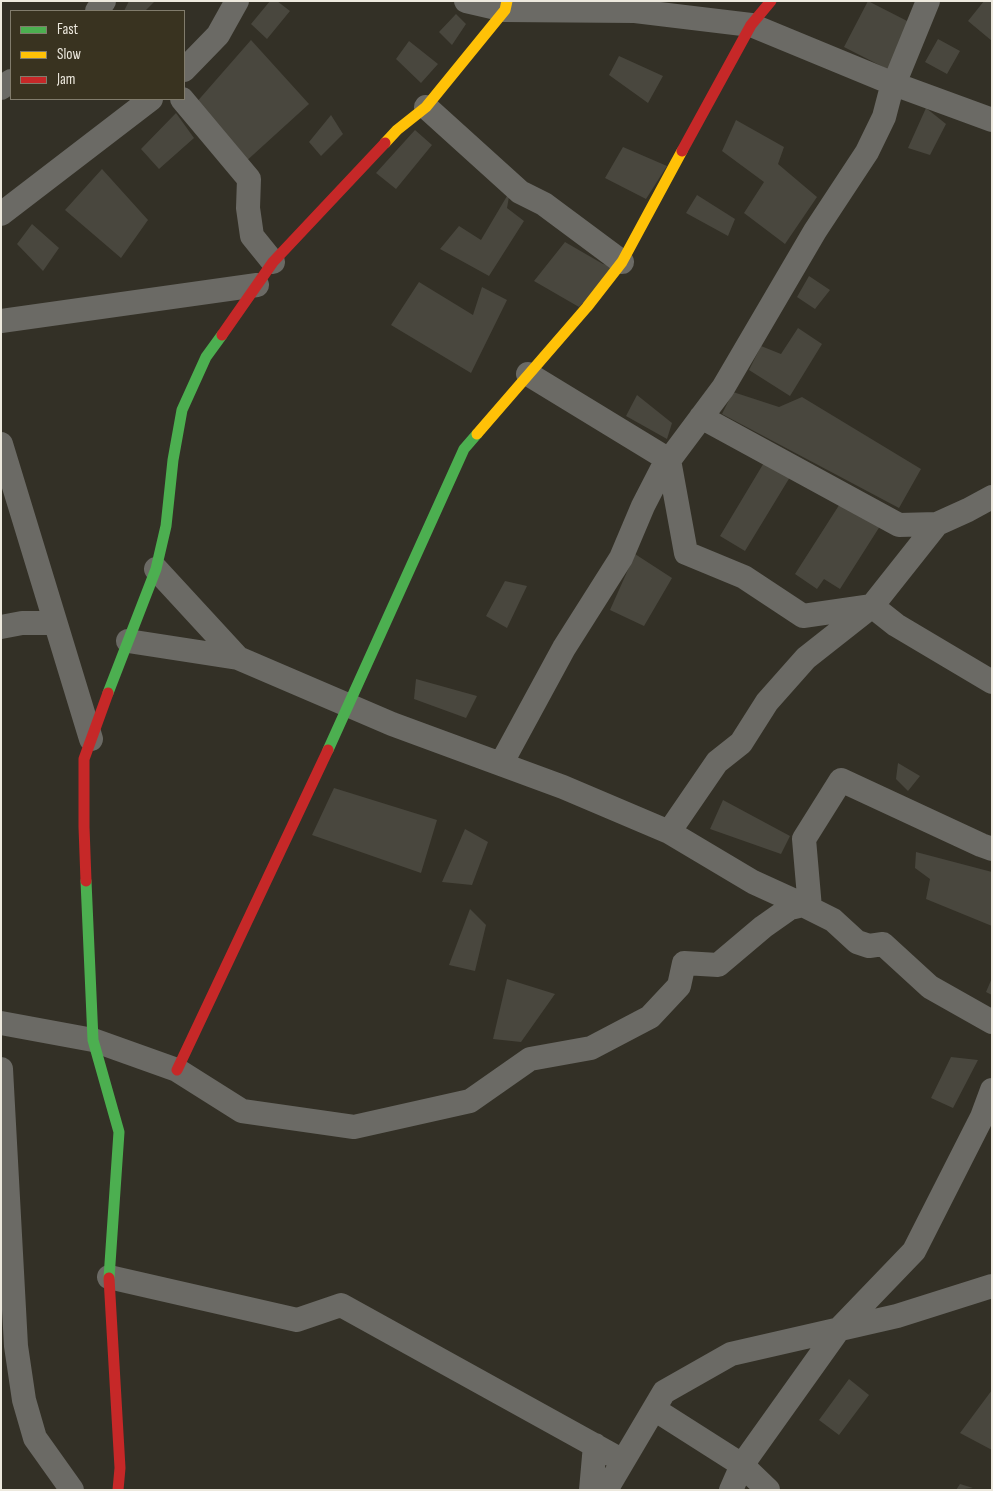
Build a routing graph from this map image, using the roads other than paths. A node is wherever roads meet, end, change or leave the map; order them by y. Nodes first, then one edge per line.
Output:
1 (237, 1) edge
2 (466, 1) edge
3 (772, 1) edge
4 (928, 1) edge
5 (506, 6) edge
6 (751, 25) junction
7 (185, 69) edge
8 (894, 84) junction
9 (150, 100) edge
10 (183, 100) edge
11 (426, 107) junction
12 (992, 120) edge
13 (1, 214) edge
14 (273, 262) junction
15 (622, 262) junction
16 (257, 285) junction
17 (1, 321) edge
18 (528, 374) junction
19 (701, 417) junction
20 (1, 444) edge
21 (669, 460) junction
22 (992, 497) edge
23 (992, 508) edge
24 (968, 510) junction
25 (937, 524) junction
26 (156, 569) junction
27 (872, 606) junction
28 (55, 623) junction
29 (1, 627) edge
30 (128, 641) junction
31 (238, 658) junction
32 (992, 682) edge
33 (349, 706) junction
34 (91, 739) junction
35 (501, 764) junction
36 (669, 832) junction
37 (992, 849) edge
38 (810, 908) junction
39 (992, 1022) edge
40 (1, 1023) edge
41 (93, 1040) junction
42 (1, 1069) edge
43 (177, 1070) junction
44 (992, 1090) edge
45 (987, 1117) edge
46 (110, 1277) junction
47 (992, 1286) edge
48 (839, 1329) junction
49 (654, 1409) junction
50 (594, 1446) junction
51 (623, 1461) junction
52 (742, 1465) junction
53 (72, 1490) edge
54 (118, 1490) edge
55 (591, 1490) edge
56 (606, 1490) edge
57 (731, 1490) edge
58 (768, 1490) edge

1 - 7 street
2 - 5 street
3 - 6 street
4 - 8 street
5 - 6 street
5 - 11 street
6 - 8 street
6 - 15 street
8 - 12 street
8 - 19 street
9 - 13 street
10 - 14 street
11 - 14 street
11 - 15 street
14 - 16 street
15 - 18 street
16 - 17 street
16 - 26 street
18 - 21 street
18 - 33 street
19 - 21 street
19 - 25 street
20 - 28 street
21 - 27 street
21 - 35 street
22 - 24 street
23 - 24 street
24 - 25 street
25 - 27 street
26 - 30 street
26 - 31 street
27 - 32 street
27 - 36 street
28 - 29 street
28 - 34 street
30 - 31 street
30 - 34 street
31 - 33 street
33 - 35 street
33 - 43 street
34 - 41 street
35 - 36 street
36 - 38 street
37 - 38 street
38 - 39 street
38 - 43 street
40 - 41 street
41 - 43 street
41 - 46 street
42 - 53 street
44 - 45 street
45 - 48 street
46 - 50 street
46 - 54 street
47 - 48 street
48 - 49 street
48 - 52 street
49 - 51 street
49 - 52 street
50 - 51 street
50 - 55 street
51 - 56 street
52 - 57 street
52 - 58 street

